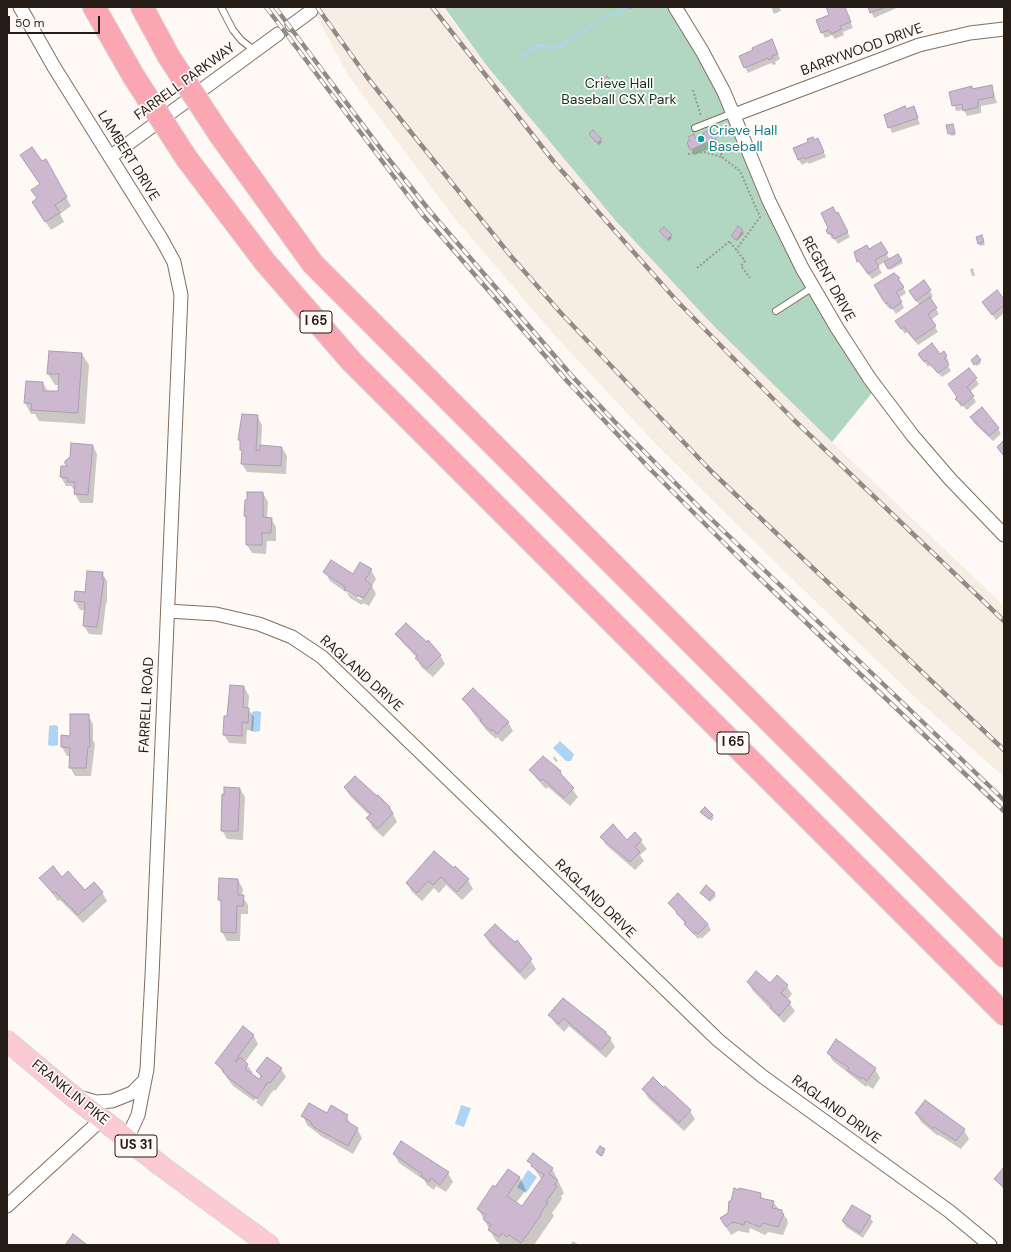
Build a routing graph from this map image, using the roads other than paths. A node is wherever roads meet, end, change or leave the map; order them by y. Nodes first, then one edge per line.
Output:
1 (20, 7) edge
2 (94, 7) edge
3 (142, 7) edge
4 (221, 7) edge
5 (675, 7) edge
6 (311, 11) dead end
7 (292, 24) dead end
8 (1004, 29) edge
9 (278, 34) dead end
10 (255, 51) junction
11 (733, 114) junction
12 (695, 128) dead end
13 (110, 157) junction
14 (813, 287) junction
15 (776, 311) dead end
16 (180, 332) joint
17 (1004, 535) edge
18 (168, 611) junction
19 (1004, 956) edge
20 (1004, 1014) edge
21 (7, 1041) edge
22 (144, 1079) junction
23 (69, 1093) junction
24 (102, 1119) junction
25 (127, 1139) junction
26 (7, 1206) edge
27 (269, 1245) edge
28 (990, 1245) edge

1 - 13 street, LAMBERT DRIVE
2 - 20 highway, I 65, bridge
3 - 19 highway, I 65, bridge
4 - 10 lane
5 - 11 street, REGENT DRIVE
6 - 7 street
8 - 11 street, BARRYWOOD DRIVE
9 - 10 street, FARRELL PARKWAY
10 - 13 street, FARRELL PARKWAY
11 - 12 lane
11 - 14 street, REGENT DRIVE
13 - 16 street, LAMBERT DRIVE
14 - 15 lane
14 - 17 street, REGENT DRIVE
16 - 18 street, FARRELL ROAD
18 - 22 street, FARRELL ROAD
18 - 28 street, RAGLAND DRIVE
21 - 23 main road, FRANKLIN PIKE / US 31
22 - 23 street
22 - 25 street, FARRELL ROAD
23 - 24 main road, FRANKLIN PIKE / US 31
24 - 25 main road, FRANKLIN PIKE / US 31
24 - 26 street
25 - 27 main road, FRANKLIN PIKE / US 31

